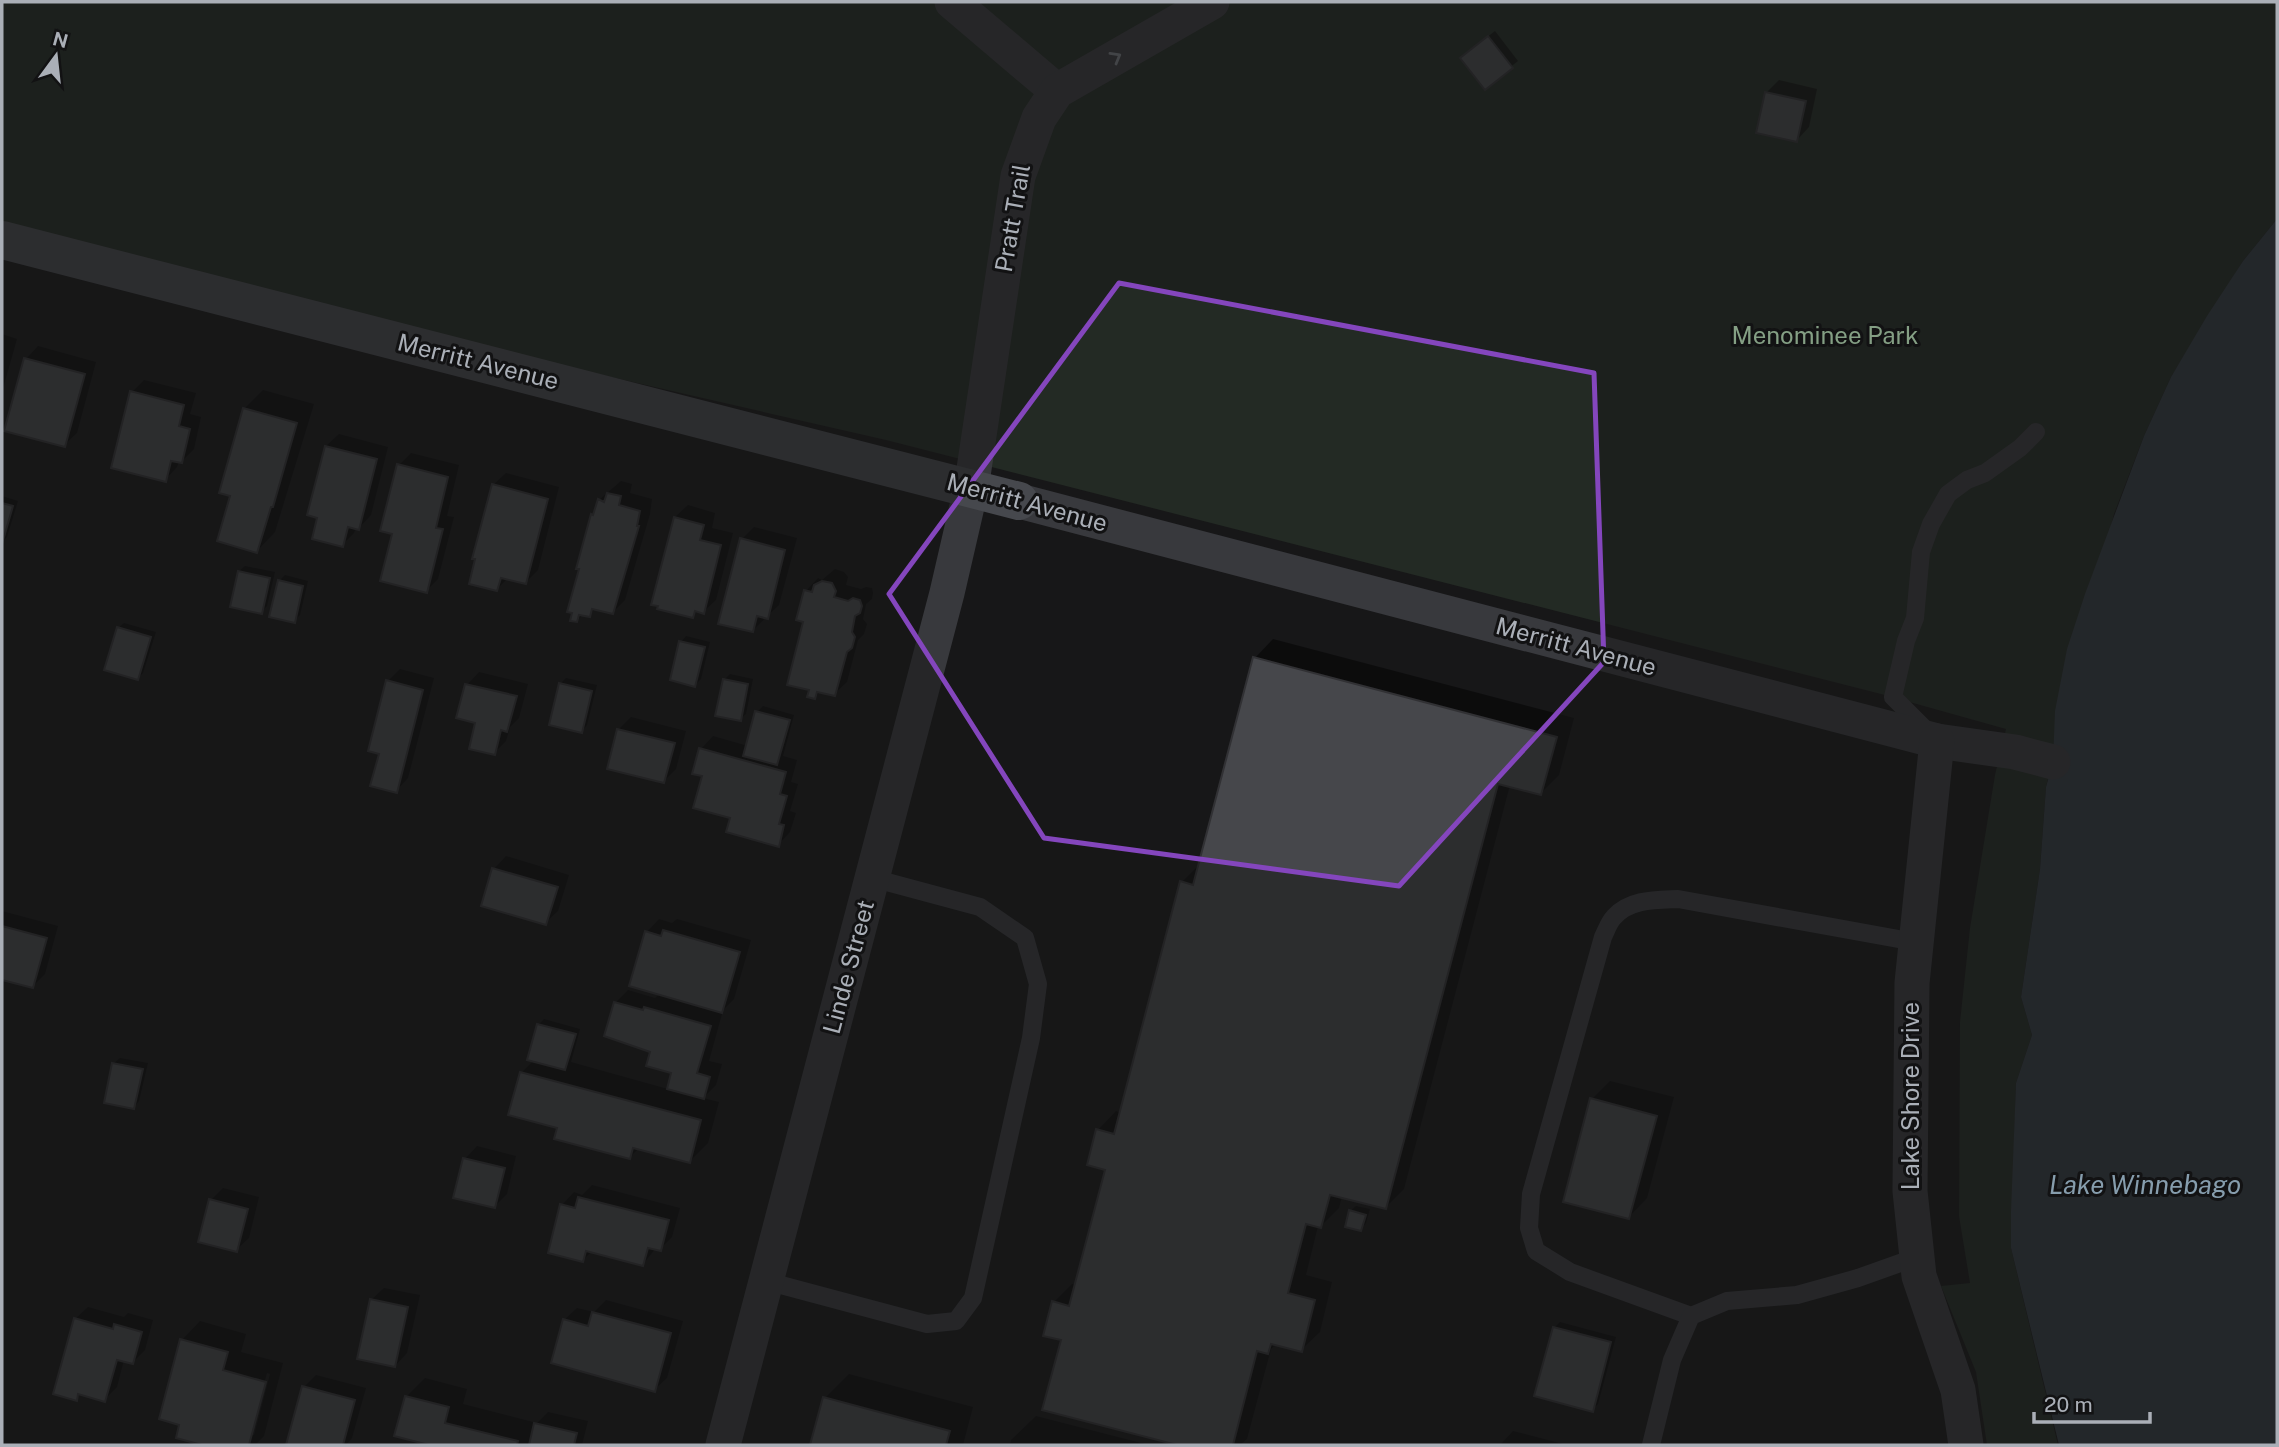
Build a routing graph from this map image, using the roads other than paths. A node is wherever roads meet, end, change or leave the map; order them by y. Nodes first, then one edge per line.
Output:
1 (952, 2) edge
2 (1212, 2) edge
3 (1056, 92) junction
4 (2, 240) edge
5 (2036, 432) dead end
6 (971, 489) junction
7 (1019, 501) joint
8 (1937, 741) junction
9 (2053, 762) dead end
10 (872, 878) junction
11 (1915, 942) junction
12 (1917, 1257) junction
13 (766, 1281) junction
14 (1690, 1316) junction
15 (723, 1445) edge
16 (1651, 1445) edge
17 (1966, 1445) edge

1 - 3 street
3 -> 2 street, Pratt Trail
3 - 6 street, Pratt Trail
4 - 6 street, Merritt Avenue
5 - 8 lane
6 - 7 street, Merritt Avenue
6 - 10 street, Linde Street
7 - 8 street, Merritt Avenue
8 - 9 street, Merritt Avenue
8 - 11 street, Lake Shore Drive
10 - 13 street, Linde Street
10 - 13 lane
11 - 12 street, Lake Shore Drive
11 - 14 lane
12 - 14 lane
12 - 17 street, Lake Shore Drive
13 - 15 street, Linde Street
14 - 16 lane

